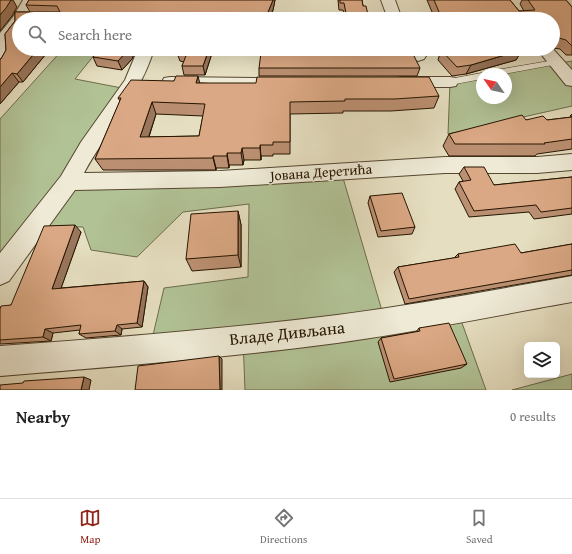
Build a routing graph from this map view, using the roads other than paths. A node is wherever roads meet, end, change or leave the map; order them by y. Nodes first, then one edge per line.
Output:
1 (30, 0) edge
2 (388, 0) edge
3 (23, 12) edge
4 (392, 12) edge
5 (12, 28) edge
6 (144, 56) edge
7 (550, 56) edge
8 (555, 62) junction
9 (0, 64) edge
10 (512, 70) edge
11 (476, 77) edge
12 (133, 81) junction
13 (572, 81) edge
14 (450, 82) joint
15 (283, 83) edge
16 (390, 83) edge
17 (572, 162) edge
18 (69, 182) junction
19 (0, 273) edge
20 (572, 289) edge
21 (0, 361) edge

1 - 3 street
2 - 4 street
5 - 9 street
6 - 12 street
7 - 8 street
8 - 10 lane
8 - 13 street
11 - 14 lane
12 - 15 street
12 - 18 street
14 - 16 street
17 - 18 street, Јована Деретића
18 - 19 street
20 - 21 street, Владе Дивљана

